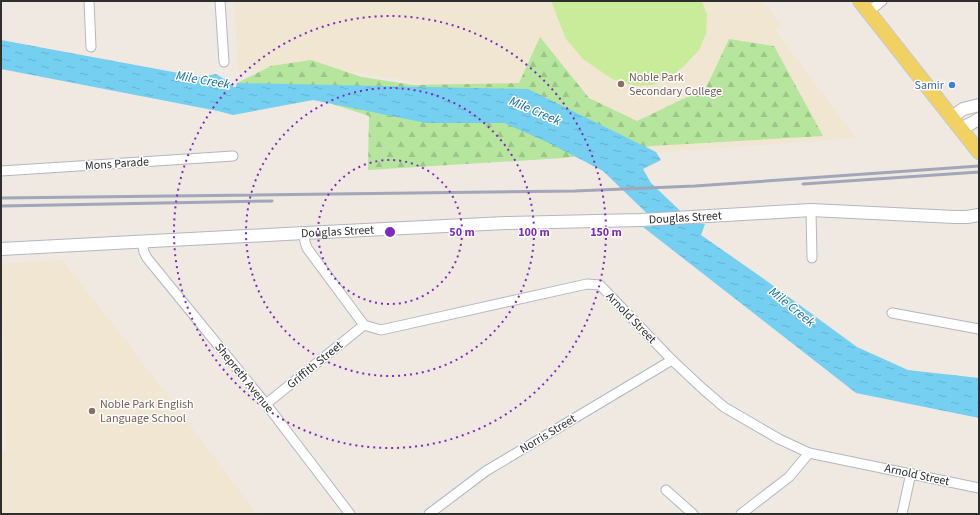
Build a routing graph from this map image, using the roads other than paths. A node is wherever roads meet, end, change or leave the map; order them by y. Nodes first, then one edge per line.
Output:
1 (89, 1) edge
2 (220, 1) edge
3 (882, 1) edge
4 (864, 6) edge
5 (91, 47) dead end
6 (224, 62) dead end
7 (979, 105) edge
8 (951, 118) junction
9 (979, 119) edge
10 (961, 129) junction
11 (979, 152) edge
12 (233, 156) dead end
13 (1, 171) edge
14 (979, 208) edge
15 (811, 210) junction
16 (979, 215) edge
17 (959, 217) junction
18 (979, 221) edge
19 (304, 233) junction
20 (142, 241) junction
21 (1, 249) edge
22 (812, 258) dead end
23 (892, 313) dead end
24 (364, 325) junction
25 (979, 329) edge
26 (672, 360) junction
27 (266, 404) junction
28 (809, 453) junction
29 (911, 473) junction
30 (979, 488) edge
31 (666, 490) dead end
32 (350, 514) edge
33 (428, 514) edge
34 (693, 514) edge
35 (741, 514) edge
36 (902, 514) edge

1 - 5 street
2 - 6 street
3 - 4 street
4 - 8 main road
7 - 8 main road
8 - 10 main road
9 - 10 main road
10 - 11 main road
12 - 13 street, Mons Parade
14 - 17 main road
15 - 17 main road, Douglas Street
15 - 19 main road, Douglas Street
15 - 22 street
16 - 17 main road, Douglas Street
17 - 18 main road, Douglas Street
19 - 20 main road, Douglas Street
19 - 24 street
20 - 21 main road, Douglas Street
20 - 27 street, Shepreth Avenue
23 - 25 street
24 - 26 street, Arnold Street
24 - 27 street, Griffith Street
26 - 28 street, Arnold Street
26 - 33 street, Norris Street
27 - 32 street, Shepreth Avenue
28 - 29 street, Arnold Street
28 - 35 street
29 - 30 street, Arnold Street
29 - 36 street
31 - 34 street

